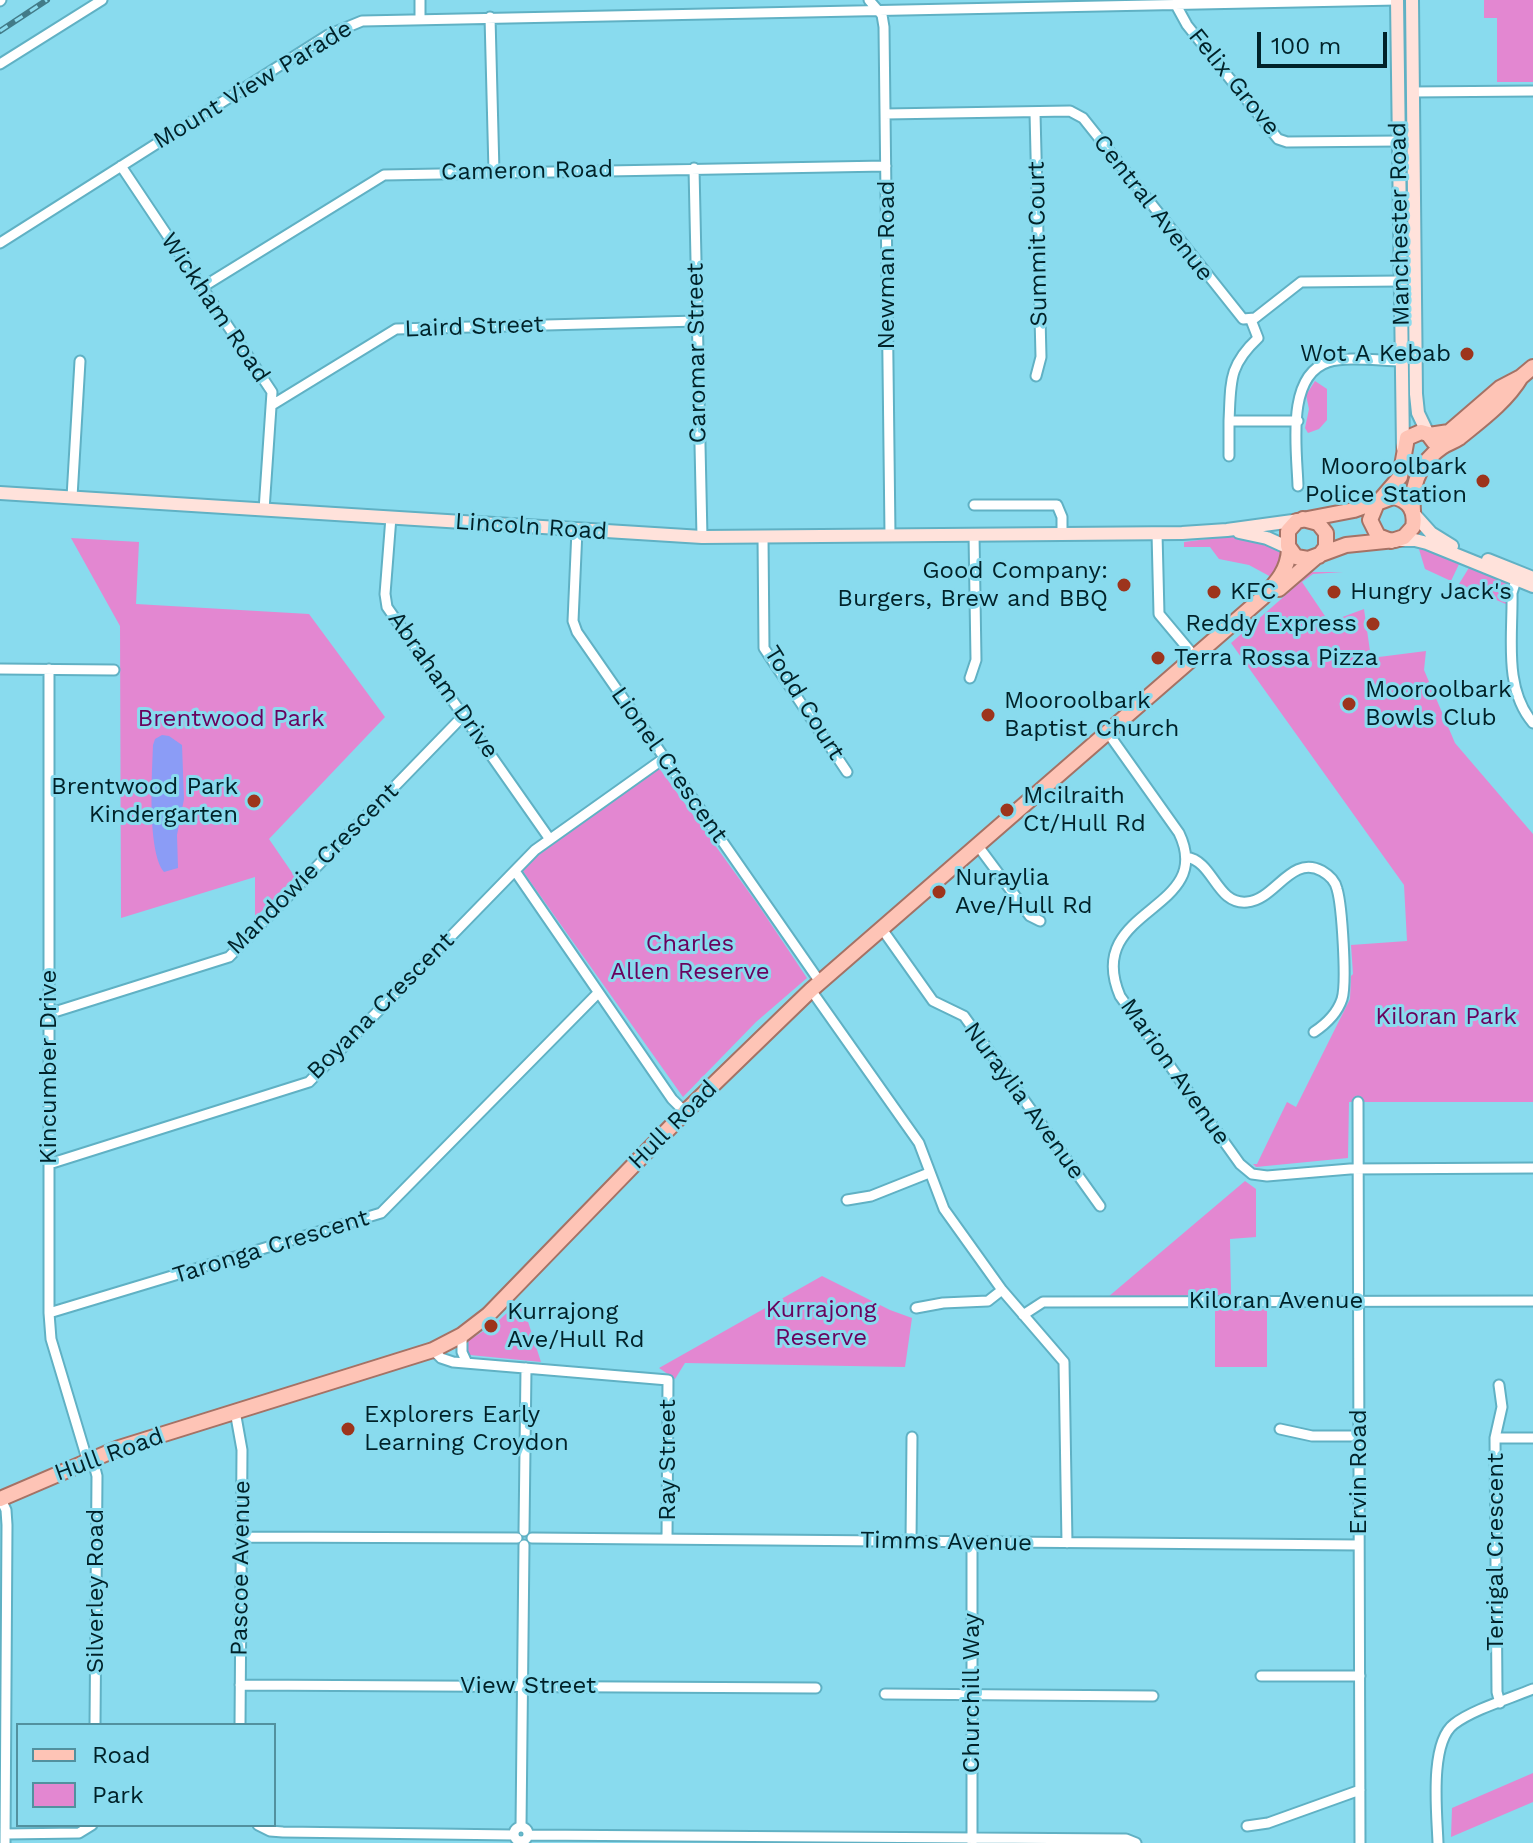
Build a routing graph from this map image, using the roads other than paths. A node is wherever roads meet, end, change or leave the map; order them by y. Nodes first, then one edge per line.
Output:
1 (102, 0) edge
2 (420, 0) edge
3 (869, 0) edge
4 (1397, 0) edge
5 (1412, 0) edge
6 (1157, 2) edge
7 (1121, 3) edge
8 (1176, 5) junction
9 (877, 9) junction
10 (490, 17) junction
11 (420, 18) junction
12 (0, 64) edge
13 (1533, 91) edge
14 (1399, 92) junction
15 (1412, 92) junction
16 (1035, 113) junction
17 (885, 114) junction
18 (1399, 141) junction
19 (121, 166) junction
20 (886, 166) junction
21 (694, 168) junction
22 (494, 172) junction
23 (0, 243) edge
24 (1400, 281) junction
25 (1414, 281) junction
26 (201, 288) junction
27 (1251, 320) junction
28 (697, 321) junction
29 (80, 361) dead end
30 (1402, 361) junction
31 (1533, 367) edge
32 (1036, 376) dead end
33 (272, 405) junction
34 (1229, 421) junction
35 (1298, 421) junction
36 (1461, 429) junction
37 (1429, 435) junction
38 (1403, 449) junction
39 (1229, 456) dead end
40 (1431, 457) junction
41 (1298, 486) dead end
42 (0, 493) edge
43 (72, 497) junction
44 (1380, 500) junction
45 (974, 505) dead end
46 (264, 510) junction
47 (1413, 512) junction
48 (391, 517) junction
49 (1301, 519) junction
50 (577, 530) junction
51 (1227, 530) junction
52 (1157, 533) junction
53 (974, 534) junction
54 (1062, 534) junction
55 (890, 535) junction
56 (702, 537) junction
57 (763, 537) junction
58 (1395, 540) junction
59 (1289, 548) junction
60 (1468, 555) junction
61 (1318, 557) junction
62 (1518, 576) junction
63 (1533, 578) edge
64 (1533, 586) edge
65 (1262, 598) junction
66 (1195, 657) junction
67 (0, 669) edge
68 (49, 669) junction
69 (114, 670) dead end
70 (970, 678) dead end
71 (464, 715) junction
72 (1533, 723) edge
73 (1108, 733) junction
74 (663, 759) junction
75 (847, 772) dead end
76 (549, 838) junction
77 (978, 846) junction
78 (1186, 857) junction
79 (515, 871) junction
80 (1040, 921) dead end
81 (882, 929) junction
82 (816, 986) junction
83 (598, 993) junction
84 (48, 1014) junction
85 (1314, 1032) dead end
86 (1358, 1102) dead end
87 (685, 1112) junction
88 (49, 1164) junction
89 (1533, 1168) edge
90 (1358, 1169) junction
91 (929, 1173) junction
92 (847, 1200) dead end
93 (1100, 1206) dead end
94 (1002, 1290) junction
95 (1359, 1301) junction
96 (1533, 1301) edge
97 (916, 1308) dead end
98 (49, 1313) junction
99 (1023, 1315) junction
100 (462, 1335) junction
101 (433, 1350) junction
102 (467, 1363) junction
103 (526, 1368) junction
104 (1499, 1385) dead end
105 (235, 1411) junction
106 (1280, 1429) dead end
107 (1359, 1436) junction
108 (912, 1437) dead end
109 (1495, 1438) junction
110 (1533, 1438) edge
111 (90, 1458) junction
112 (1, 1499) edge
113 (242, 1537) junction
114 (524, 1538) junction
115 (667, 1539) junction
116 (911, 1542) junction
117 (972, 1543) junction
118 (1067, 1543) junction
119 (1359, 1545) junction
120 (3, 1663) edge
121 (1261, 1676) dead end
122 (1360, 1676) junction
123 (240, 1685) junction
124 (522, 1686) junction
125 (816, 1688) dead end
126 (1533, 1689) edge
127 (885, 1694) dead end
128 (972, 1694) junction
129 (1153, 1696) dead end
130 (1500, 1703) junction
131 (95, 1723) edge
132 (240, 1723) edge
133 (1360, 1790) junction
134 (1247, 1826) dead end
135 (89, 1827) edge
136 (262, 1827) edge
137 (522, 1836) edge
138 (5, 1839) edge
139 (972, 1840) edge
140 (1131, 1841) edge
141 (1360, 1843) edge
142 (1438, 1843) edge

1 - 12 street
2 - 11 street
3 - 9 street
4 - 8 street, Mount View Parade
4 - 14 main road, Manchester Road
5 - 15 main road, Manchester Road
6 - 7 street, Mount View Parade
6 - 8 street, Mount View Parade
7 - 9 street, Mount View Parade
8 - 18 street, Felix Grove
9 - 10 street, Mount View Parade
9 - 17 street, Newman Road
10 - 11 street, Mount View Parade
10 - 22 street
11 - 19 street, Mount View Parade
13 - 15 street
14 - 15 main road
14 - 18 main road, Manchester Road
15 - 25 main road, Manchester Road
16 - 17 street, Central Avenue
16 - 27 street, Central Avenue
16 - 32 street, Summit Court
17 - 20 street, Newman Road
18 - 24 main road, Manchester Road
19 - 23 street, Mount View Parade
19 - 26 street, Wickham Road
20 - 21 street, Cameron Road
20 - 55 street, Newman Road
21 - 22 street, Cameron Road
21 - 28 street, Caromar Street
22 - 26 street, Cameron Road
24 - 25 main road
24 - 27 street
24 - 30 main road, Manchester Road
25 - 37 main road, Manchester Road
26 - 33 street, Wickham Road
27 - 34 street
28 - 33 street, Laird Street
28 - 56 street, Caromar Street
29 - 43 street
30 - 35 street
30 - 38 main road, Manchester Road
31 - 36 main road
33 - 46 street, Wickham Road
34 - 35 street
34 - 39 street
35 - 41 street
36 - 37 main road
36 - 40 main road
37 - 38 main road
37 - 40 main road
38 - 40 main road
38 - 44 main road
40 - 47 main road
42 - 43 main road, Lincoln Road
43 - 46 main road, Lincoln Road
44 - 47 main road
44 - 49 main road
44 - 58 main road
45 - 54 street
46 - 48 main road, Lincoln Road
47 - 58 main road
47 - 60 main road
48 - 50 main road, Lincoln Road
48 - 71 street, Abraham Drive
49 - 51 main road, Lincoln Road
49 - 59 main road
49 - 61 main road
50 - 56 main road, Lincoln Road
50 - 74 street, Lionel Crescent
51 - 52 main road, Lincoln Road
51 - 59 main road, Lincoln Road
52 - 54 main road, Lincoln Road
52 - 66 street
53 - 54 main road, Lincoln Road
53 - 55 main road, Lincoln Road
53 - 70 street
55 - 57 main road, Lincoln Road
56 - 57 main road, Lincoln Road
57 - 75 street, Todd Court
58 - 60 main road
58 - 61 main road, Hull Road
59 - 61 main road
59 - 65 main road, Hull Road
60 - 62 main road
61 - 65 main road, Hull Road
62 - 63 main road
62 - 64 main road
62 - 72 street
65 - 66 main road, Hull Road
66 - 73 main road, Hull Road
67 - 68 street
68 - 69 street
68 - 84 street, Kincumber Drive
71 - 76 street, Abraham Drive
71 - 84 street, Mandowie Crescent
73 - 77 main road, Hull Road
73 - 78 street
74 - 76 street, Boyana Crescent
74 - 82 street, Lionel Crescent
76 - 79 street, Boyana Crescent
77 - 80 street
77 - 81 main road, Hull Road
78 - 85 street
78 - 90 street, Marion Avenue
79 - 83 street
79 - 88 street, Boyana Crescent
81 - 82 main road, Hull Road
81 - 93 street, Nuraylia Avenue
82 - 87 main road, Hull Road
82 - 91 street, Lionel Crescent
83 - 87 street
83 - 98 street, Taronga Crescent
84 - 88 street, Kincumber Drive
86 - 90 street, Ervin Road
87 - 100 main road, Hull Road
88 - 98 street, Kincumber Drive
89 - 90 street, Marion Avenue
90 - 95 street, Ervin Road
91 - 92 street
91 - 94 street, Lionel Crescent
94 - 97 street
94 - 99 street, Lionel Crescent
95 - 96 street, Kiloran Avenue
95 - 99 street, Kiloran Avenue
95 - 107 street, Ervin Road
98 - 111 street, Kincumber Drive
99 - 118 street, Lionel Crescent
100 - 101 main road, Hull Road
100 - 102 street
101 - 102 street
101 - 105 main road, Hull Road
102 - 103 street
103 - 114 street
103 - 115 street, Ray Street
104 - 109 street
105 - 111 main road, Hull Road
105 - 113 street, Pascoe Avenue
106 - 107 street
107 - 119 street, Ervin Road
108 - 116 street
109 - 110 street, Terrigal Crescent
109 - 130 street, Terrigal Crescent
111 - 112 main road, Hull Road
111 - 131 street, Silverley Road
112 - 120 street
113 - 114 street, Timms Avenue
113 - 123 street, Pascoe Avenue
114 - 115 street, Timms Avenue
114 - 124 street
115 - 116 street, Timms Avenue
116 - 117 street, Timms Avenue
117 - 118 street, Timms Avenue
117 - 128 street, Churchill Way
118 - 119 street, Timms Avenue
119 - 122 street, Ervin Road
120 - 138 street
121 - 122 street
122 - 133 street, Ervin Road
123 - 124 street, View Street
123 - 132 street, Pascoe Avenue
124 - 125 street, View Street
124 - 137 street
126 - 130 street
127 - 128 street
128 - 129 street
128 - 139 street, Churchill Way
130 - 142 street
133 - 134 street
133 - 141 street, Ervin Road
135 - 138 street
136 - 137 street
137 - 139 street
139 - 140 street

